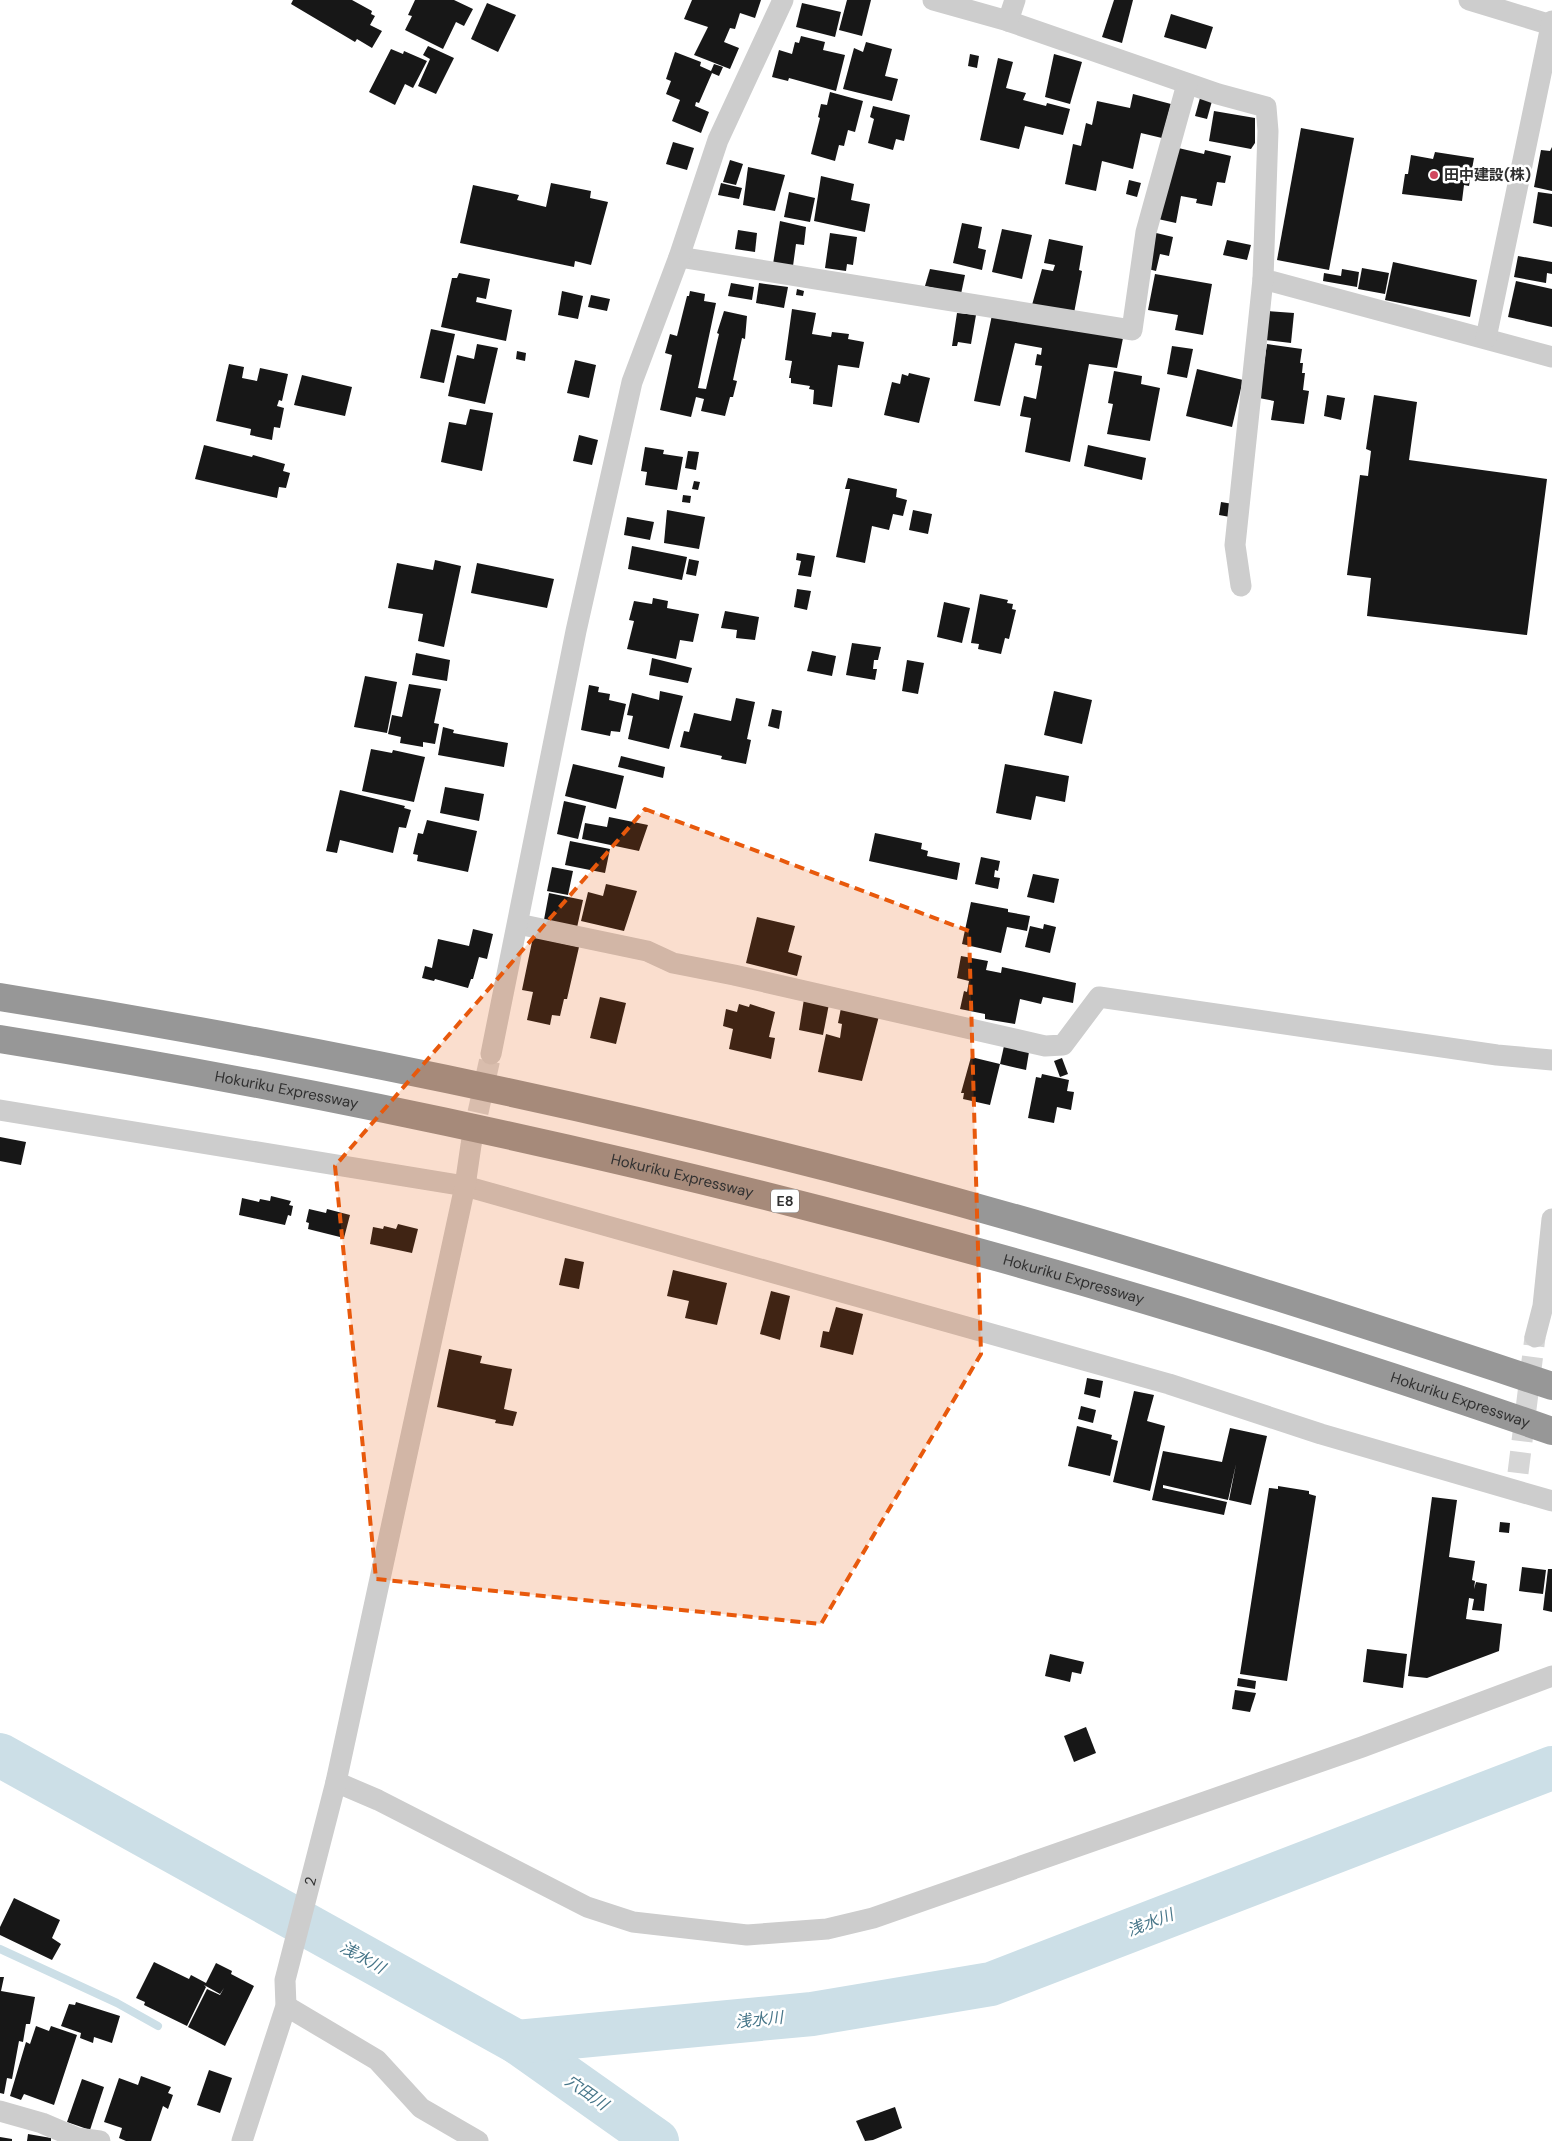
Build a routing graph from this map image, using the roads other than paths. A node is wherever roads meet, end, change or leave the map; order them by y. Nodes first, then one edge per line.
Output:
1 (783, 0) edge
2 (933, 0) edge
3 (1015, 0) edge
4 (1469, 0) edge
5 (1008, 21) junction
6 (1551, 23) edge
7 (1187, 84) junction
8 (679, 257) junction
9 (1263, 279) junction
10 (1486, 338) junction
11 (1552, 357) edge
12 (1241, 586) dead end
13 (518, 924) junction
14 (0, 997) edge
15 (0, 1039) edge
16 (491, 1054) tunnel mouth
17 (1552, 1060) edge
18 (0, 1110) edge
19 (471, 1145) tunnel mouth
20 (465, 1186) junction
21 (1552, 1219) edge
22 (1547, 1307) edge
23 (1534, 1337) tunnel mouth
24 (1552, 1386) edge
25 (1552, 1431) edge
26 (1552, 1501) edge
27 (1552, 1676) edge
28 (336, 1782) junction
29 (286, 2006) junction
30 (0, 2111) edge
31 (100, 2141) edge
32 (242, 2141) edge
33 (478, 2141) edge

1 - 8 street
2 - 5 street
3 - 5 street
4 - 6 street
5 - 7 street
6 - 10 street
7 - 8 street
7 - 9 street
8 - 13 street
9 - 10 street
9 - 12 street
10 - 11 street
13 - 16 street
13 - 17 street
14 - 24 highway
15 - 25 highway, Hokuriku Expressway / E8
18 - 20 street
19 - 20 street, 2
20 - 26 street
20 - 28 street, 2
21 - 22 street
22 - 23 street
27 - 28 street
28 - 29 street, 2
29 - 32 street
29 - 33 street
30 - 31 street

